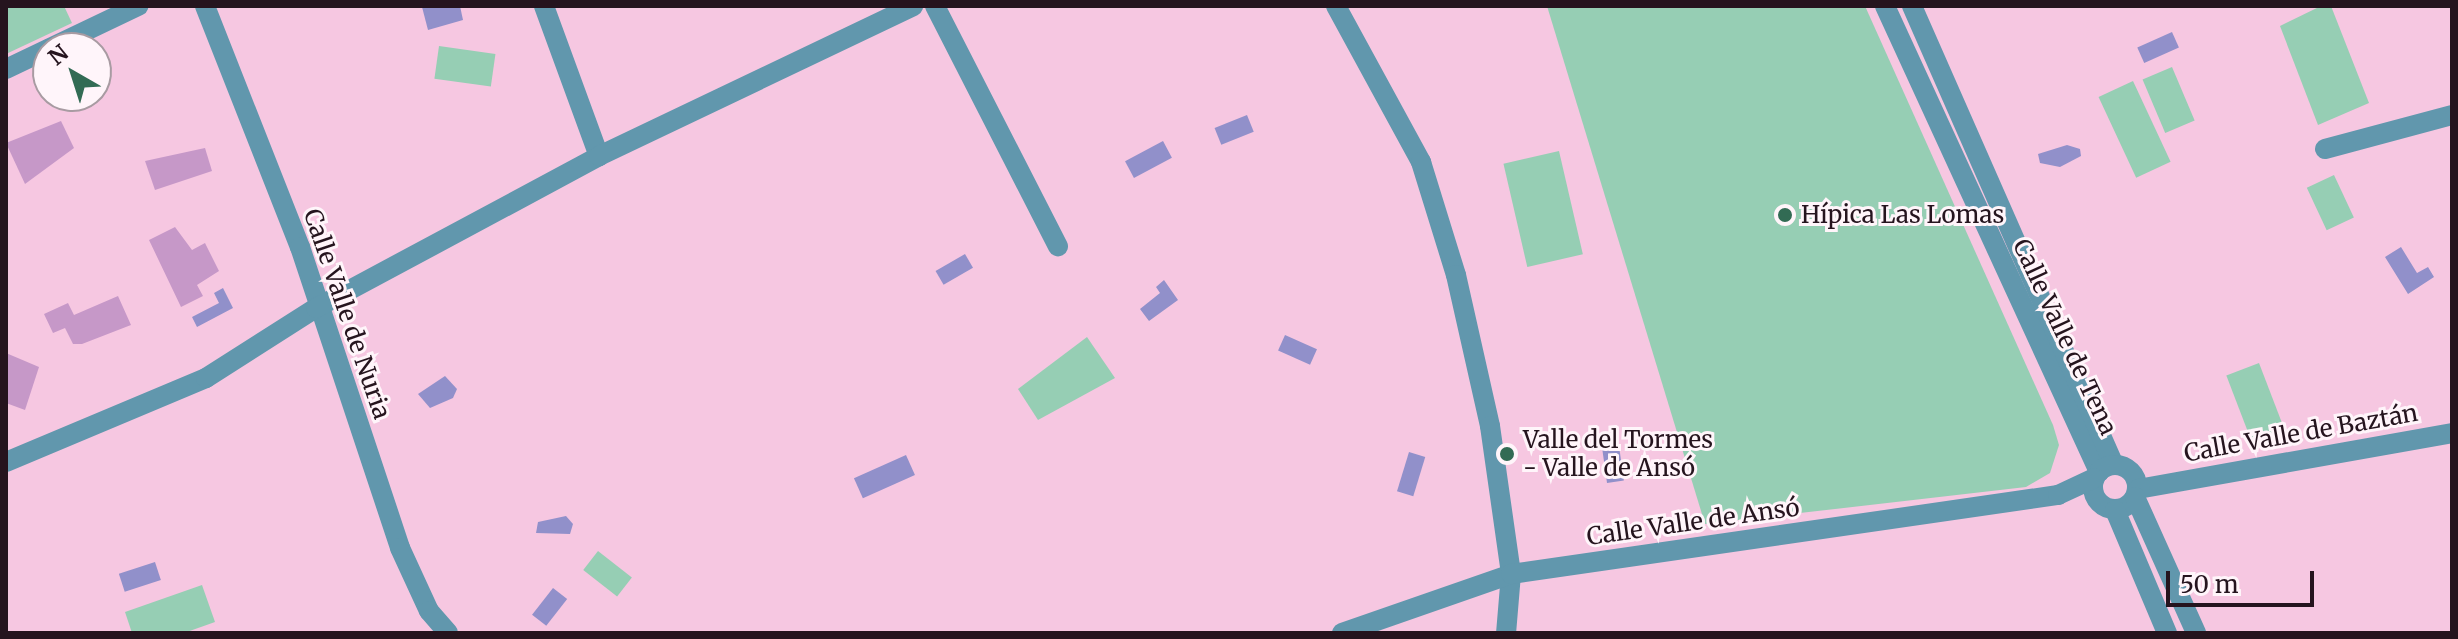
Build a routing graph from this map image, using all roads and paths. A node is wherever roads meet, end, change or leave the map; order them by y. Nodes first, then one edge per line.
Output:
1 (138, 6) edge
2 (205, 6) edge
3 (544, 6) edge
4 (913, 6) edge
5 (935, 6) edge
6 (1336, 6) edge
7 (1885, 6) edge
8 (1912, 6) edge
9 (83, 32) edge
10 (32, 56) edge
11 (6, 69) edge
12 (2452, 115) edge
13 (2325, 149) dead end
14 (599, 156) junction
15 (1058, 246) dead end
16 (316, 308) junction
17 (2452, 433) edge
18 (6, 462) edge
19 (2102, 472) junction
20 (2136, 487) junction
21 (2058, 495) junction
22 (2108, 507) junction
23 (1511, 574) junction
24 (448, 633) edge
25 (1342, 633) edge
26 (1506, 633) edge
27 (2167, 633) edge
28 (2196, 633) edge

1 - 9 street
2 - 16 street, Calle Valle de Nuria
3 - 14 street
4 - 14 street
5 - 15 street
6 - 23 street
7 - 19 street, Calle Valle de Tena
8 - 19 street, Calle Valle de Tena
10 - 11 street
12 - 13 street
14 - 16 street
16 - 18 street
16 - 24 street, Calle Valle de Nuria
17 - 20 street, Calle Valle de Baztán
19 - 20 street, Calle Valle de Baztán
19 - 21 street, Calle Valle de Ansó
19 - 22 street
20 - 22 street
20 - 28 street
21 - 22 street, Calle Valle de Ansó
21 - 23 street, Calle Valle de Ansó
22 - 27 street
23 - 25 street, Calle Valle de Ansó
23 - 26 street

